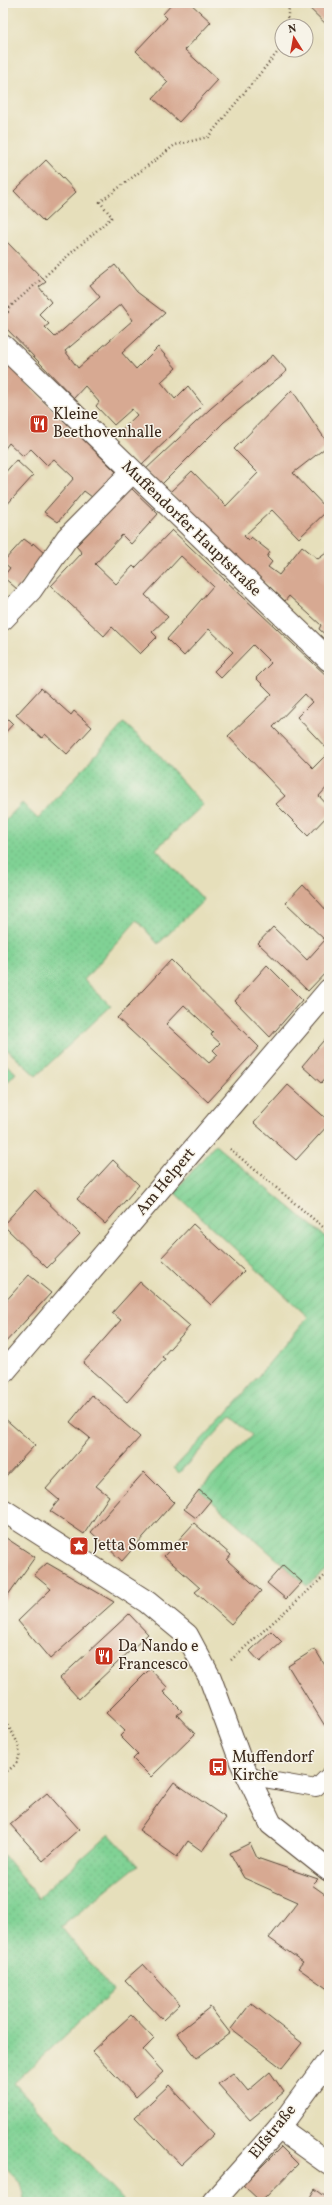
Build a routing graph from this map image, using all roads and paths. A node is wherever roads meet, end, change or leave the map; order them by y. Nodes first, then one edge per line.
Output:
1 (294, 3) edge
2 (287, 18) edge
3 (274, 57) edge
4 (3, 313) edge
5 (3, 346) edge
6 (132, 472) junction
7 (3, 619) edge
8 (329, 660) edge
9 (329, 990) edge
10 (209, 1131) junction
11 (329, 1232) edge
12 (3, 1373) edge
13 (3, 1510) edge
14 (329, 1572) edge
15 (210, 1678) junction
16 (3, 1719) edge
17 (3, 1774) edge
18 (329, 1775) edge
19 (247, 1776) junction
20 (329, 1870) edge
21 (329, 2060) edge
22 (279, 2128) junction
23 (329, 2164) edge
24 (213, 2202) edge

1 - 2 path
3 - 4 path
5 - 6 street, Muffendorfer Hauptstraße
6 - 7 street
6 - 8 street, Muffendorfer Hauptstraße
9 - 10 street, Am Helpert
10 - 11 path
10 - 12 street, Am Helpert
13 - 15 street
14 - 15 path
15 - 19 street
16 - 17 path
18 - 19 lane
19 - 20 street
21 - 22 street, Elfstraße
22 - 23 street
22 - 24 street, Elfstraße

